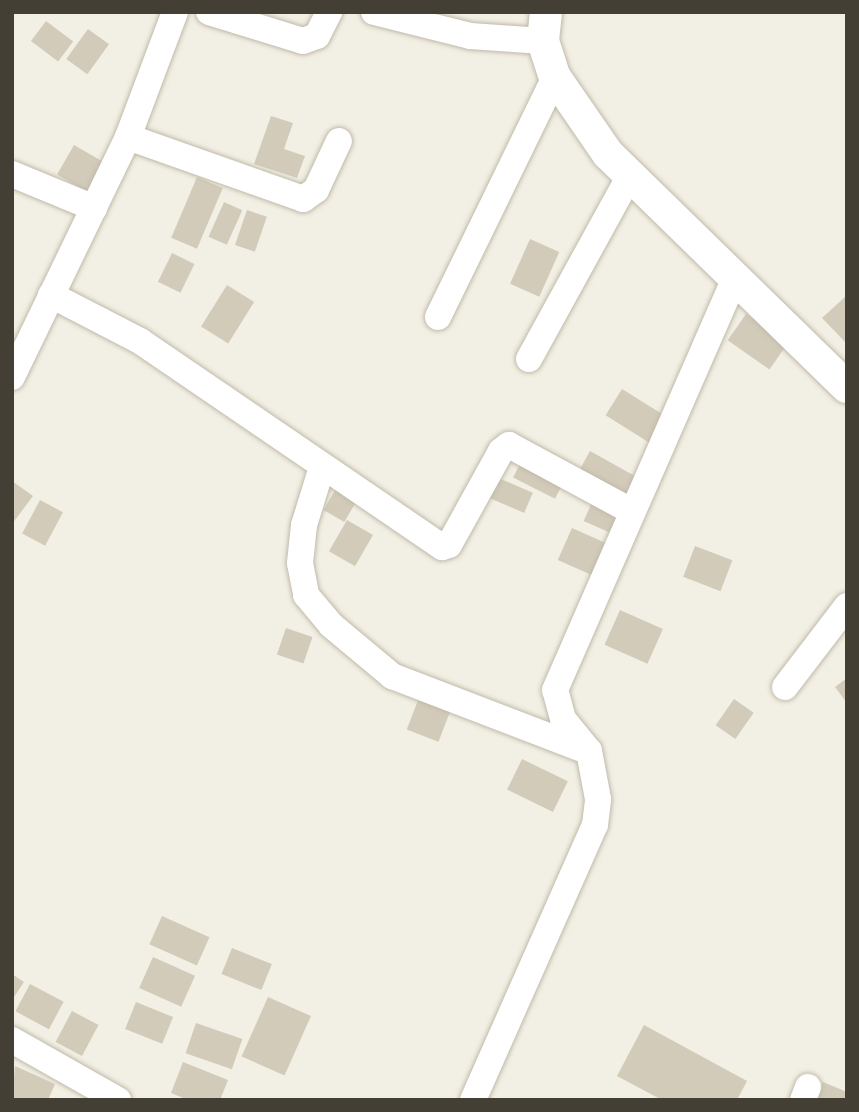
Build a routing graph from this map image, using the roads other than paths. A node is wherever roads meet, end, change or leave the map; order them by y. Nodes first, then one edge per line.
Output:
1 (175, 12) edge
2 (209, 12) edge
3 (329, 12) edge
4 (374, 12) edge
5 (545, 27) edge
6 (555, 77) junction
7 (128, 137) junction
8 (339, 141) dead end
9 (12, 174) edge
10 (630, 175) junction
11 (94, 208) junction
12 (735, 278) junction
13 (51, 295) junction
14 (438, 317) dead end
15 (529, 359) dead end
16 (12, 377) edge
17 (845, 381) edge
18 (322, 467) junction
19 (631, 511) junction
20 (847, 606) edge
21 (785, 687) dead end
22 (589, 751) junction
23 (12, 1040) edge
24 (118, 1100) edge
25 (473, 1100) edge

1 - 7 street
2 - 3 street
4 - 5 street
5 - 6 street
6 - 10 street
6 - 14 street
7 - 8 street
7 - 11 street
9 - 11 street
10 - 12 street
10 - 15 street
11 - 13 street
12 - 17 street
12 - 19 street
13 - 16 street
13 - 18 street
18 - 19 street
18 - 22 street
19 - 22 street
20 - 21 street
22 - 25 street
23 - 24 street

